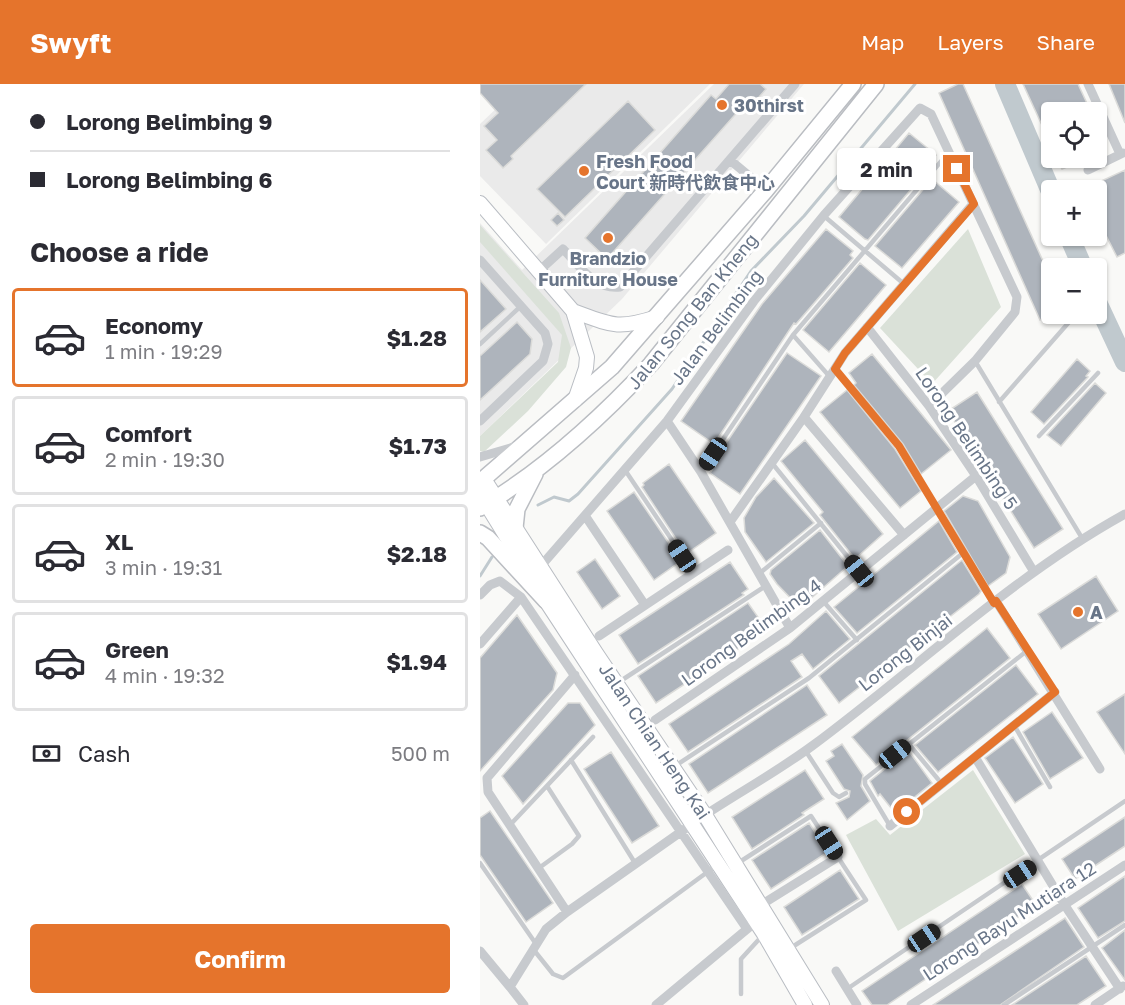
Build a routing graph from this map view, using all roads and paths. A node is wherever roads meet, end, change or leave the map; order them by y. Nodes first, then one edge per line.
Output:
1 (795, 84) edge
2 (853, 84) edge
3 (876, 84) edge
4 (1088, 84) edge
5 (949, 152) junction
6 (1122, 153) edge
7 (730, 159) junction
8 (1088, 170) dead end
9 (766, 190) junction
10 (480, 203) edge
11 (974, 204) junction
12 (824, 215) junction
13 (865, 249) junction
14 (480, 260) edge
15 (539, 271) junction
16 (904, 284) junction
17 (521, 306) junction
18 (573, 311) junction
19 (657, 317) junction
20 (1067, 324) edge
21 (867, 327) junction
22 (793, 335) junction
23 (480, 344) edge
24 (975, 362) junction
25 (833, 373) junction
26 (1098, 373) dead end
27 (574, 402) junction
28 (999, 402) junction
29 (929, 406) junction
30 (804, 417) junction
31 (480, 421) edge
32 (668, 421) junction
33 (1039, 436) dead end
34 (525, 444) junction
35 (480, 457) edge
36 (772, 463) junction
37 (539, 469) junction
38 (625, 470) junction
39 (701, 472) junction
40 (976, 476) junction
41 (484, 494) edge
42 (936, 509) junction
43 (1125, 514) edge
44 (586, 517) junction
45 (730, 522) junction
46 (821, 523) junction
47 (515, 528) junction
48 (480, 533) edge
49 (904, 535) junction
50 (1082, 538) junction
51 (728, 550) dead end
52 (963, 553) junction
53 (540, 567) junction
54 (859, 571) junction
55 (1034, 572) junction
56 (694, 573) junction
57 (760, 573) junction
58 (767, 585) junction
59 (480, 595) edge
60 (521, 597) junction
61 (546, 601) junction
62 (823, 601) junction
63 (995, 602) junction
64 (645, 605) junction
65 (790, 628) junction
66 (599, 636) dead end
67 (856, 640) junction
68 (480, 644) edge
69 (1028, 650) junction
70 (575, 675) junction
71 (617, 684) junction
72 (1055, 692) junction
73 (655, 720) dead end
74 (1014, 725) junction
75 (593, 737) dead end
76 (908, 743) junction
77 (806, 750) junction
78 (975, 757) junction
79 (571, 760) junction
80 (673, 767) junction
81 (1101, 769) dead end
82 (942, 784) junction
83 (548, 786) junction
84 (1050, 787) dead end
85 (484, 789) edge
86 (846, 793) dead end
87 (1125, 801) edge
88 (705, 815) junction
89 (510, 825) junction
90 (890, 826) joint
91 (686, 828) junction
92 (838, 856) junction
93 (1039, 862) junction
94 (480, 863) edge
95 (635, 863) junction
96 (736, 864) junction
97 (1125, 865) edge
98 (538, 868) junction
99 (713, 868) junction
100 (1064, 904) junction
101 (761, 905) junction
102 (567, 912) junction
103 (1125, 925) edge
104 (756, 928) junction
105 (535, 946) junction
106 (1091, 947) junction
107 (788, 949) junction
108 (480, 951) edge
109 (836, 971) dead end
110 (510, 987) junction
111 (847, 989) junction
112 (1123, 990) edge
113 (741, 994) dead end
114 (524, 1005) edge
115 (656, 1005) edge
116 (805, 1005) edge
117 (822, 1005) edge
118 (857, 1005) edge
119 (911, 1005) edge
120 (1004, 1005) edge
121 (1095, 1005) edge

1 - 7 street
2 - 9 main road, Jalan Song Ban Kheng
3 - 37 main road, Jalan Song Ban Kheng
4 - 6 street
5 - 11 street
5 - 12 street, Jalan Belimbing
5 - 13 lane
6 - 8 street
7 - 9 street
7 - 15 street
9 - 19 main road, Jalan Song Ban Kheng
10 - 15 main road
11 - 16 street
11 - 24 street
12 - 13 lane
12 - 32 street, Jalan Belimbing
13 - 16 lane
13 - 22 lane
14 - 17 street
15 - 18 main road
16 - 21 street
17 - 23 lane
17 - 31 street
18 - 19 main road
18 - 27 main road
19 - 27 main road, Jalan Song Ban Kheng
20 - 28 lane
21 - 25 street
21 - 29 street, Lorong Belimbing 5
22 - 25 lane
22 - 39 lane
24 - 28 lane
24 - 29 street
25 - 30 street
25 - 42 lane
26 - 33 lane
27 - 34 main road, Jalan Song Ban Kheng
28 - 50 lane
29 - 40 street, Lorong Belimbing 5
30 - 36 street
30 - 49 street
32 - 38 street, Jalan Belimbing
32 - 39 street
34 - 35 street
34 - 41 main road, Jalan Song Ban Kheng
36 - 45 street
36 - 46 lane
37 - 41 main road, Jalan Song Ban Kheng
37 - 47 main road
38 - 44 street, Jalan Belimbing
38 - 56 lane
39 - 45 street
40 - 42 street, Lorong Belimbing 4
40 - 55 street, Lorong Belimbing 5
41 - 47 main road, Jalan Chian Heng Kai
41 - 61 main road, Jalan Chian Heng Kai
42 - 49 street, Lorong Belimbing 4
42 - 52 lane
43 - 50 street, Lorong Binjai
44 - 53 street, Jalan Belimbing
44 - 64 street
45 - 57 street
46 - 54 lane
46 - 57 lane
47 - 53 main road, Jalan Chian Heng Kai
48 - 61 main road
49 - 54 street, Lorong Belimbing 4
50 - 55 street, Lorong Binjai
51 - 56 street
52 - 63 lane
52 - 67 lane
53 - 71 main road, Jalan Chian Heng Kai
54 - 62 street, Lorong Belimbing 4
55 - 63 street, Lorong Binjai
56 - 64 street
57 - 58 street
58 - 65 street
58 - 71 lane
59 - 60 street
60 - 68 street
60 - 70 street
61 - 91 main road, Jalan Chian Heng Kai
62 - 65 street, Lorong Belimbing 4
62 - 67 lane
63 - 69 street
63 - 77 street, Lorong Binjai
64 - 66 street
65 - 73 street, Lorong Belimbing 4
67 - 80 lane
69 - 72 street
69 - 76 lane
70 - 85 street
70 - 91 street
71 - 80 main road, Jalan Chian Heng Kai
72 - 74 street
72 - 81 street
74 - 78 street
74 - 84 lane
75 - 79 lane
76 - 82 lane
76 - 90 lane
77 - 86 lane
77 - 88 street, Lorong Binjai
78 - 82 street
78 - 93 street
79 - 83 lane
79 - 95 lane
80 - 88 main road, Jalan Chian Heng Kai
82 - 90 street
83 - 89 lane
83 - 98 lane
85 - 89 street
87 - 93 lane
88 - 96 main road, Jalan Chian Heng Kai
89 - 98 street
91 - 95 street
91 - 99 main road, Jalan Chian Heng Kai
92 - 96 lane
92 - 101 street
92 - 107 lane
93 - 100 street
93 - 111 lane
94 - 105 lane
95 - 102 street
96 - 101 main road, Jalan Chian Heng Kai
97 - 100 street, Lorong Bayu Mutiara 12
98 - 102 street
99 - 104 main road, Jalan Chian Heng Kai
99 - 105 lane
100 - 106 street
100 - 119 street, Lorong Bayu Mutiara 12
101 - 107 main road, Jalan Chian Heng Kai
102 - 105 street
103 - 106 lane
104 - 113 lane
104 - 115 street
104 - 116 main road, Jalan Chian Heng Kai
105 - 110 street
106 - 112 street
106 - 120 lane
107 - 117 main road, Jalan Chian Heng Kai
108 - 110 street
109 - 111 street
110 - 114 street
111 - 118 street
112 - 121 street

